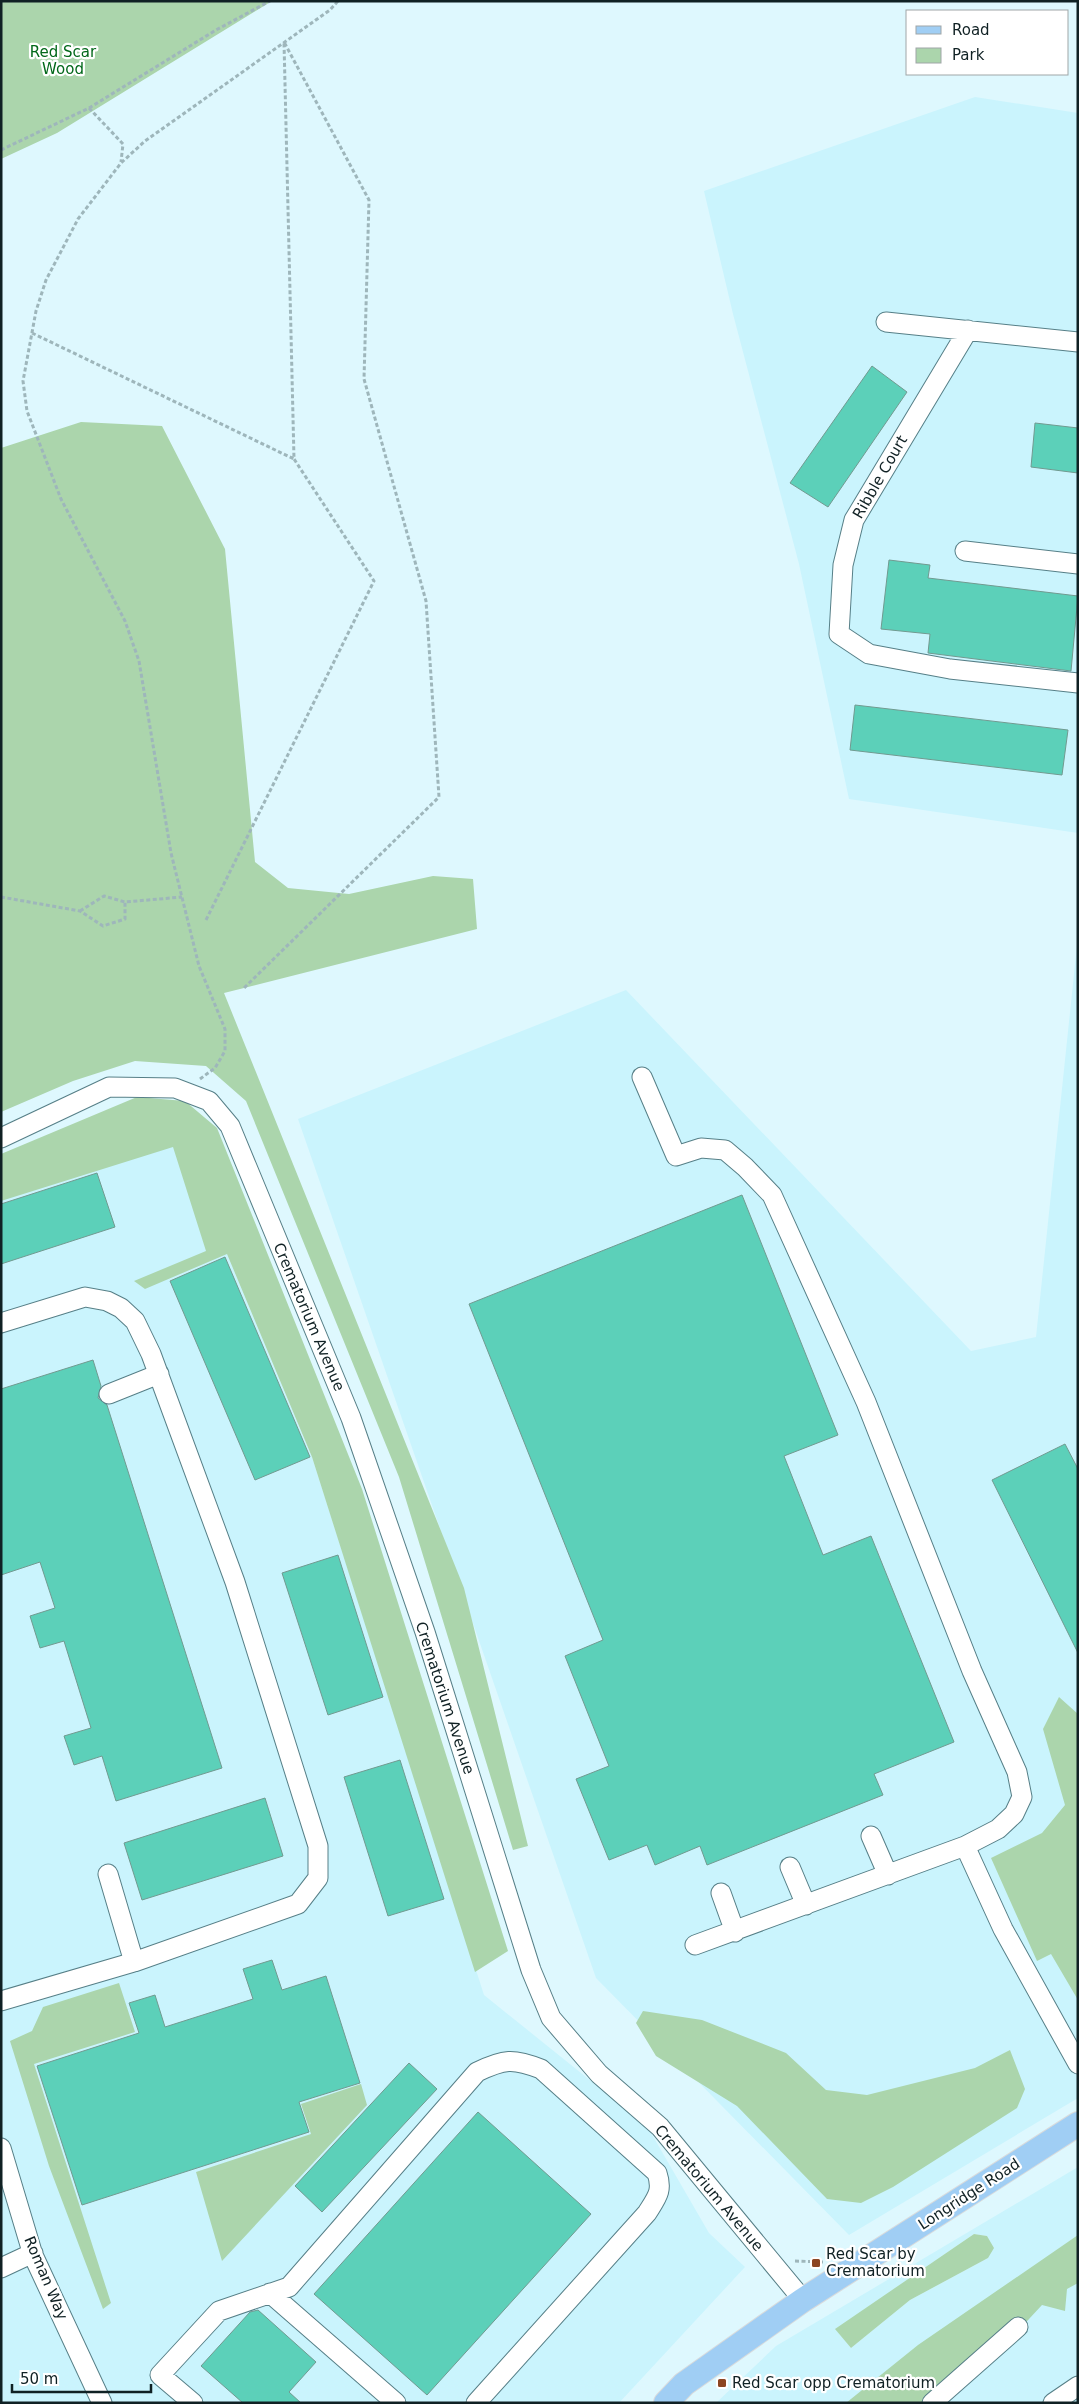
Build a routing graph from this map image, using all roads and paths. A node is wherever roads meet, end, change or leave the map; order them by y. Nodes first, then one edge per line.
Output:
1 (270, 1) edge
2 (338, 1) edge
3 (284, 42) junction
4 (88, 108) junction
5 (1, 150) edge
6 (121, 163) junction
7 (886, 322) dead end
8 (968, 330) junction
9 (32, 333) junction
10 (1078, 342) edge
11 (294, 460) junction
12 (965, 551) dead end
13 (1078, 564) edge
14 (1078, 683) edge
15 (1, 897) edge
16 (182, 897) junction
17 (125, 902) junction
18 (80, 911) junction
19 (206, 920) dead end
20 (244, 988) dead end
21 (642, 1077) dead end
22 (176, 1088) junction
23 (1, 1138) edge
24 (1, 1323) edge
25 (159, 1374) junction
26 (109, 1394) dead end
27 (871, 1836) dead end
28 (965, 1846) junction
29 (790, 1866) dead end
30 (108, 1874) dead end
31 (888, 1875) junction
32 (721, 1893) dead end
33 (806, 1905) junction
34 (735, 1932) junction
35 (695, 1945) dead end
36 (134, 1962) junction
37 (1, 2002) edge
38 (1078, 2064) edge
39 (1078, 2124) edge
40 (1, 2148) edge
41 (33, 2253) junction
42 (1, 2268) edge
43 (270, 2293) junction
44 (803, 2300) junction
45 (1018, 2327) dead end
46 (1078, 2386) edge
47 (102, 2403) edge
48 (192, 2403) edge
49 (396, 2403) edge
50 (476, 2403) edge
51 (666, 2403) edge
52 (932, 2403) edge
53 (1053, 2403) edge

1 - 4 path
2 - 3 path
3 - 6 path
3 - 11 path
3 - 20 path
4 - 5 path
4 - 6 path
6 - 9 path
7 - 8 lane
8 - 10 lane
8 - 14 lane, Ribble Court
9 - 11 path
9 - 16 path
11 - 19 path
12 - 13 lane
15 - 18 path
16 - 17 path
16 - 22 path
17 - 18 path
17 - 18 path
21 - 28 lane
22 - 23 lane, Crematorium Avenue
22 - 44 lane, Crematorium Avenue
24 - 25 lane
25 - 26 lane
25 - 36 lane
27 - 31 lane
28 - 31 lane
28 - 38 lane
29 - 33 lane
30 - 36 lane
31 - 33 lane
32 - 34 lane
33 - 34 lane
34 - 35 lane
36 - 37 lane
39 - 44 main road, Longridge Road
40 - 41 lane, Roman Way
41 - 42 lane
41 - 47 lane, Roman Way
43 - 48 lane
43 - 49 lane
43 - 50 lane
44 - 51 main road, Longridge Road
45 - 52 lane
46 - 53 lane

